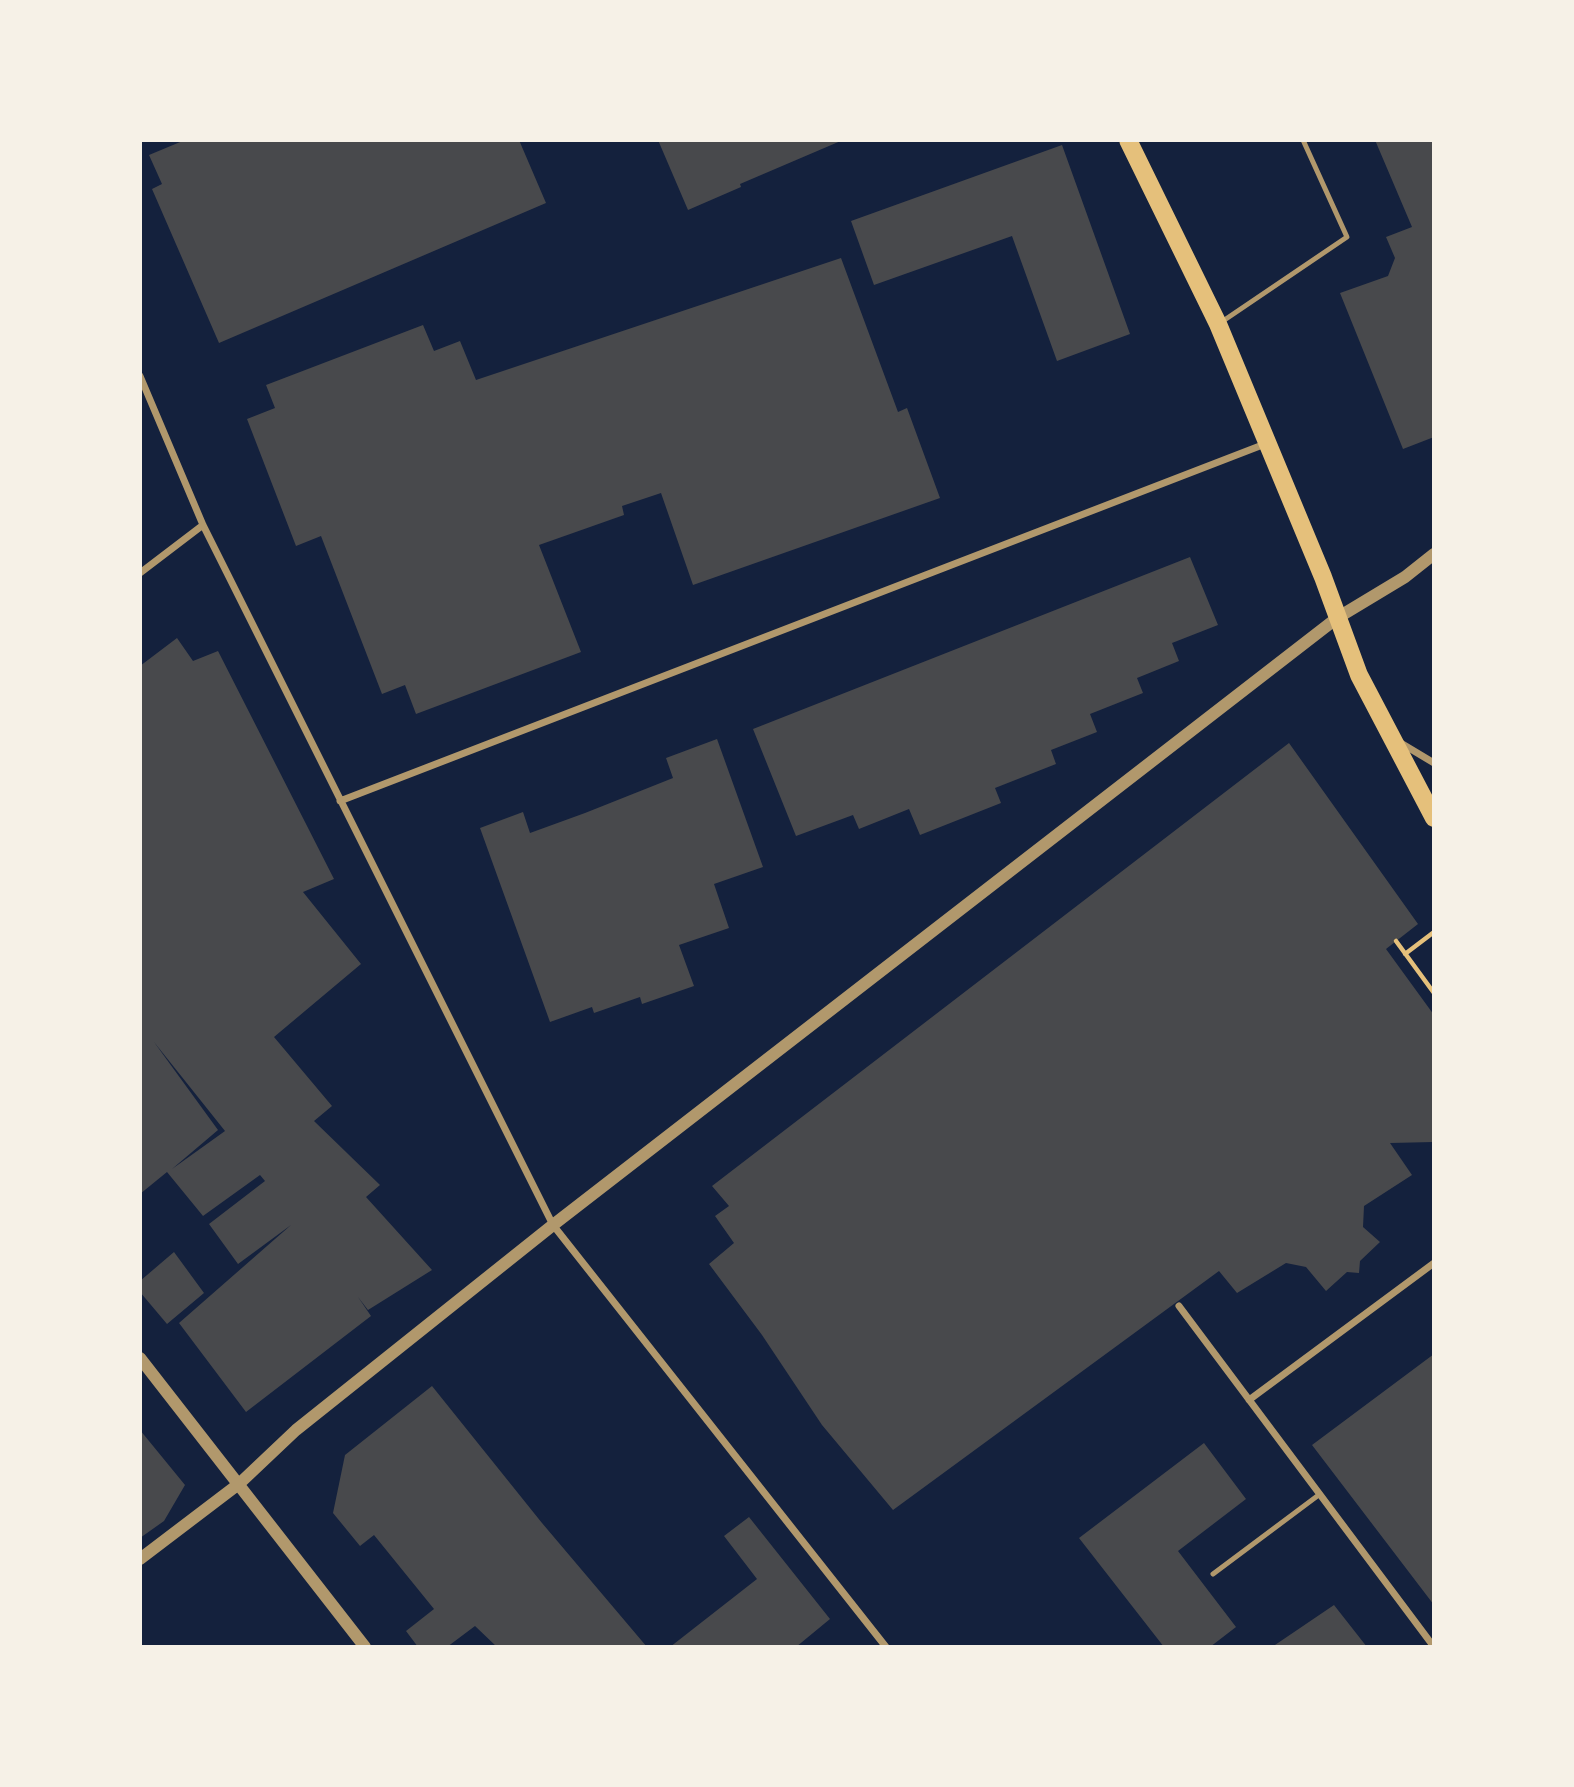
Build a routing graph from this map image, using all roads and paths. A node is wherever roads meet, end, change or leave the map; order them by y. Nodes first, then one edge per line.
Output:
1 (1128, 140) edge
2 (1303, 140) edge
3 (1218, 324) junction
4 (140, 376) edge
5 (1265, 444) junction
6 (202, 525) junction
7 (1434, 554) edge
8 (140, 573) edge
9 (1337, 618) junction
10 (1395, 740) junction
11 (1434, 763) edge
12 (340, 800) junction
13 (1434, 818) edge
14 (1434, 932) edge
15 (1396, 941) dead end
16 (1405, 954) junction
17 (1434, 993) edge
18 (553, 1226) junction
19 (1434, 1263) edge
20 (1179, 1306) dead end
21 (140, 1358) edge
22 (1249, 1400) junction
23 (240, 1483) junction
24 (1320, 1494) junction
25 (140, 1559) edge
26 (1213, 1574) dead end
27 (365, 1647) edge
28 (886, 1647) edge
29 (1434, 1647) edge

1 - 3 main road
2 - 3 lane
3 - 5 main road
4 - 6 street
5 - 9 main road
5 - 12 street
6 - 8 street
6 - 12 street
7 - 9 street
9 - 10 main road
9 - 18 street
10 - 11 street
10 - 13 main road
12 - 18 street
14 - 16 path
15 - 16 path
16 - 17 path
18 - 23 street
18 - 28 street
19 - 22 street
20 - 22 street
21 - 23 street
22 - 24 street
23 - 25 street
23 - 27 street
24 - 26 lane
24 - 29 street

